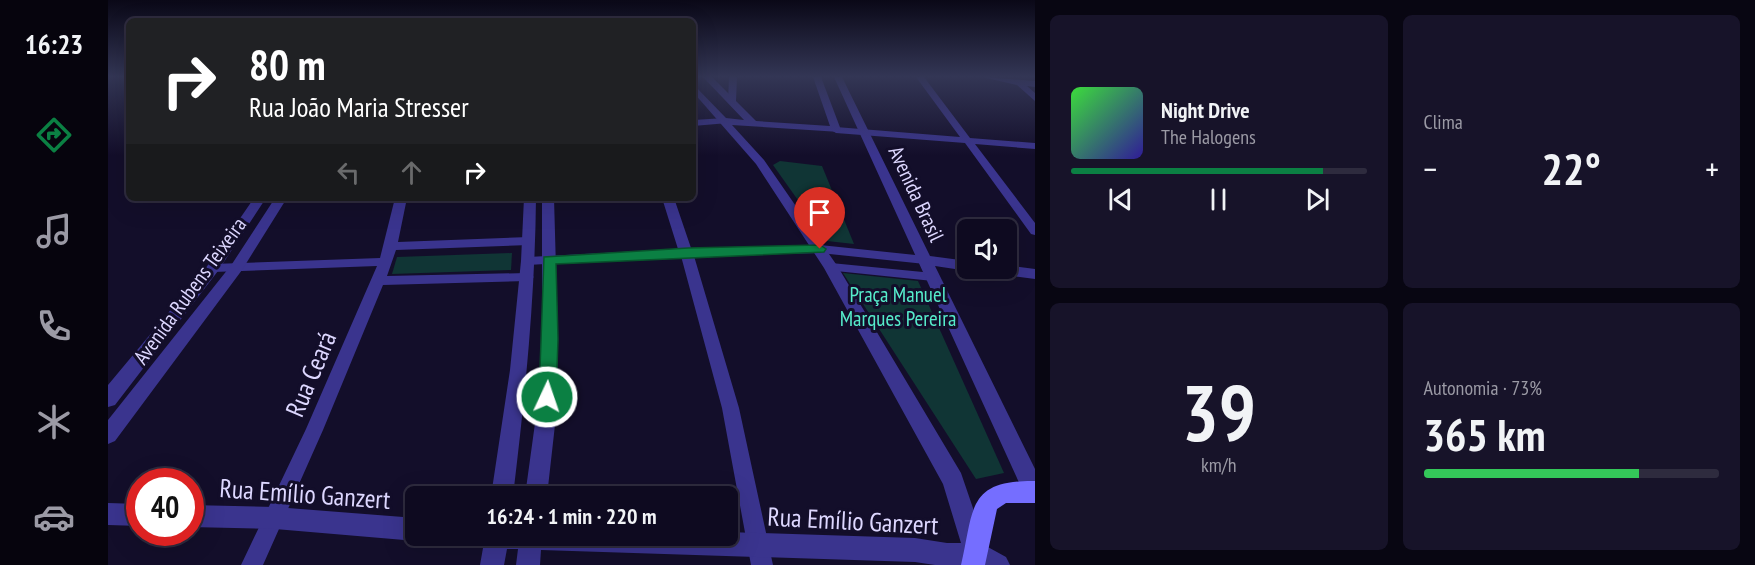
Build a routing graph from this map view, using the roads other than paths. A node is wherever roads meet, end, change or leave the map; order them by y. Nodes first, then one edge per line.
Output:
1 (708, 103) edge
2 (734, 103) edge
3 (827, 103) edge
4 (850, 103) edge
5 (939, 103) edge
6 (725, 121) junction
7 (696, 123) edge
8 (753, 123) junction
9 (836, 130) junction
10 (864, 132) junction
11 (966, 141) junction
12 (1035, 146) edge
13 (258, 201) edge
14 (279, 201) edge
15 (400, 201) edge
16 (530, 201) edge
17 (548, 201) edge
18 (669, 201) edge
19 (1035, 231) edge
20 (529, 241) junction
21 (392, 246) junction
22 (820, 249) junction
23 (688, 252) junction
24 (549, 260) junction
25 (925, 260) junction
26 (385, 262) junction
27 (957, 264) edge
28 (237, 267) junction
29 (831, 267) junction
30 (213, 268) junction
31 (528, 269) junction
32 (1017, 272) edge
33 (1035, 274) edge
34 (933, 278) junction
35 (379, 281) junction
36 (108, 399) edge
37 (108, 435) edge
38 (503, 486) edge
39 (537, 486) edge
40 (1035, 492) edge
41 (108, 514) edge
42 (126, 515) edge
43 (204, 516) edge
44 (275, 518) junction
45 (405, 530) edge
46 (490, 546) edge
47 (530, 546) edge
48 (646, 546) edge
49 (760, 555) edge
50 (983, 562) edge
51 (252, 565) edge
52 (492, 565) edge
53 (528, 565) edge

1 - 6 street
2 - 8 street
3 - 9 street
4 - 10 street, Avenida Brasil
5 - 11 street
6 - 7 street
6 - 8 street
6 - 22 street
8 - 9 street
9 - 10 street
10 - 11 street
10 - 25 street, Avenida Brasil
11 - 12 street
11 - 19 street
13 - 30 street, Avenida Rubens Teixeira
14 - 28 street, Avenida Rubens Teixeira
15 - 21 street, Rua Ceará
16 - 20 street
17 - 24 street
18 - 23 street
20 - 21 street
20 - 31 street
21 - 26 street, Rua Ceará
22 - 23 street
22 - 25 street
22 - 29 street
23 - 24 street
23 - 49 street
24 - 31 street
24 - 39 street
25 - 27 street
25 - 34 street, Avenida Brasil
26 - 28 street
26 - 35 street, Rua Ceará
28 - 30 street
28 - 37 street, Avenida Rubens Teixeira
29 - 34 street
29 - 50 street
30 - 36 street, Avenida Rubens Teixeira
31 - 35 street
31 - 38 street
32 - 33 street
34 - 40 street, Avenida Brasil
35 - 44 street, Rua Ceará
40 - 50 main road
41 - 42 street
43 - 44 street, Rua Emílio Ganzert
44 - 45 street, Rua Emílio Ganzert
44 - 51 street, Rua Ceará
46 - 52 street
47 - 53 street
48 - 49 street, Rua Emílio Ganzert
49 - 50 street, Rua Emílio Ganzert

